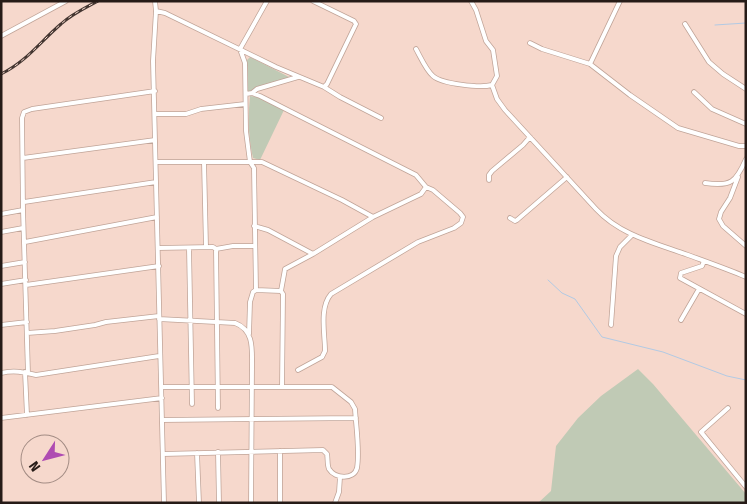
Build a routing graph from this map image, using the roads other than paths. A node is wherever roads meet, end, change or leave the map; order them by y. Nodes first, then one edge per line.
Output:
1 (66, 1) edge
2 (155, 1) edge
3 (267, 1) edge
4 (313, 1) edge
5 (471, 1) edge
6 (620, 1) edge
7 (156, 11) junction
8 (684, 24) dead end
9 (1, 36) edge
10 (530, 43) dead end
11 (240, 49) junction
12 (416, 49) dead end
13 (590, 64) junction
14 (298, 77) junction
15 (492, 85) junction
16 (324, 87) junction
17 (746, 89) edge
18 (154, 91) junction
19 (694, 92) dead end
20 (252, 93) junction
21 (246, 94) junction
22 (245, 104) junction
23 (155, 114) junction
24 (381, 118) dead end
25 (746, 124) edge
26 (530, 137) junction
27 (155, 140) junction
28 (746, 146) edge
29 (22, 158) junction
30 (746, 159) edge
31 (156, 162) junction
32 (204, 162) junction
33 (250, 162) junction
34 (567, 177) junction
35 (738, 177) junction
36 (488, 180) dead end
37 (156, 182) junction
38 (705, 183) dead end
39 (426, 187) junction
40 (24, 202) junction
41 (23, 210) junction
42 (1, 214) edge
43 (157, 217) junction
44 (372, 217) junction
45 (510, 218) dead end
46 (254, 226) junction
47 (23, 228) junction
48 (1, 232) edge
49 (632, 235) junction
50 (25, 242) junction
51 (255, 246) junction
52 (746, 246) edge
53 (158, 248) junction
54 (189, 248) junction
55 (206, 248) junction
56 (216, 249) junction
57 (313, 254) junction
58 (704, 260) junction
59 (25, 262) junction
60 (1, 266) edge
61 (159, 266) junction
62 (746, 277) edge
63 (26, 283) junction
64 (1, 284) edge
65 (699, 289) junction
66 (256, 290) junction
67 (281, 291) junction
68 (746, 314) edge
69 (159, 317) junction
70 (191, 320) junction
71 (681, 320) dead end
72 (27, 322) junction
73 (216, 322) junction
74 (1, 325) edge
75 (611, 325) dead end
76 (27, 333) junction
77 (250, 335) junction
78 (159, 356) junction
79 (298, 370) dead end
80 (1, 372) edge
81 (27, 373) junction
82 (282, 386) junction
83 (162, 387) junction
84 (191, 387) junction
85 (218, 387) junction
86 (251, 388) junction
87 (162, 398) junction
88 (192, 404) dead end
89 (218, 408) dead end
90 (728, 408) dead end
91 (27, 415) junction
92 (1, 418) edge
93 (356, 418) junction
94 (162, 420) junction
95 (251, 420) junction
96 (280, 451) junction
97 (218, 452) junction
98 (251, 452) junction
99 (197, 453) junction
100 (163, 454) junction
101 (340, 477) junction
102 (746, 487) edge
103 (164, 503) edge
104 (199, 503) edge
105 (219, 503) edge
106 (251, 503) edge
107 (280, 503) edge
108 (335, 503) edge

1 - 9 street
2 - 7 street
3 - 11 street
4 - 16 street
5 - 15 street
6 - 13 street
7 - 11 street
7 - 18 street
8 - 17 street
10 - 13 street
11 - 14 street
11 - 21 street
12 - 15 street
13 - 28 street
14 - 16 street
14 - 20 street
15 - 26 street
16 - 24 street
18 - 23 street
18 - 29 street
19 - 25 street
20 - 21 street
20 - 39 street
21 - 22 street
22 - 23 street
22 - 33 street
23 - 27 street
26 - 34 street
26 - 36 street
27 - 29 street
27 - 31 street
29 - 40 street
30 - 35 street
31 - 32 street
31 - 37 street
32 - 33 street
32 - 55 street
33 - 44 street
33 - 46 street
34 - 45 street
34 - 49 street
35 - 38 street
35 - 52 street
37 - 40 street
37 - 43 street
39 - 44 street
39 - 79 street
40 - 41 street
41 - 42 street
41 - 47 street
43 - 50 street
43 - 53 street
44 - 57 street
46 - 51 street
46 - 57 street
47 - 48 street
47 - 50 street
49 - 58 street
49 - 75 street
50 - 59 street
51 - 56 street
51 - 66 street
53 - 54 street
53 - 61 street
54 - 55 street
54 - 70 street
55 - 56 street
56 - 73 street
57 - 67 street
58 - 62 street
58 - 65 street
59 - 60 street
59 - 63 street
61 - 63 street
61 - 69 street
63 - 64 street
63 - 72 street
65 - 68 street
65 - 71 street
66 - 67 street
66 - 77 street
67 - 82 street
69 - 70 street
69 - 76 street
69 - 78 street
70 - 73 street
70 - 84 street
72 - 74 street
72 - 76 street
73 - 77 street
73 - 85 street
76 - 81 street
77 - 86 street
78 - 81 street
78 - 83 street
80 - 81 street
81 - 91 street
82 - 86 street
82 - 93 street
83 - 84 street
83 - 87 street
84 - 85 street
84 - 88 street
85 - 86 street
85 - 89 street
86 - 95 street
87 - 91 street
87 - 94 street
90 - 102 street
91 - 92 street
93 - 95 street
93 - 101 street
94 - 95 street
94 - 100 street
95 - 98 street
96 - 98 street
96 - 101 street
96 - 107 street
97 - 98 street
97 - 99 street
97 - 105 street
98 - 106 street
99 - 100 street
99 - 104 street
100 - 103 street
101 - 108 street

